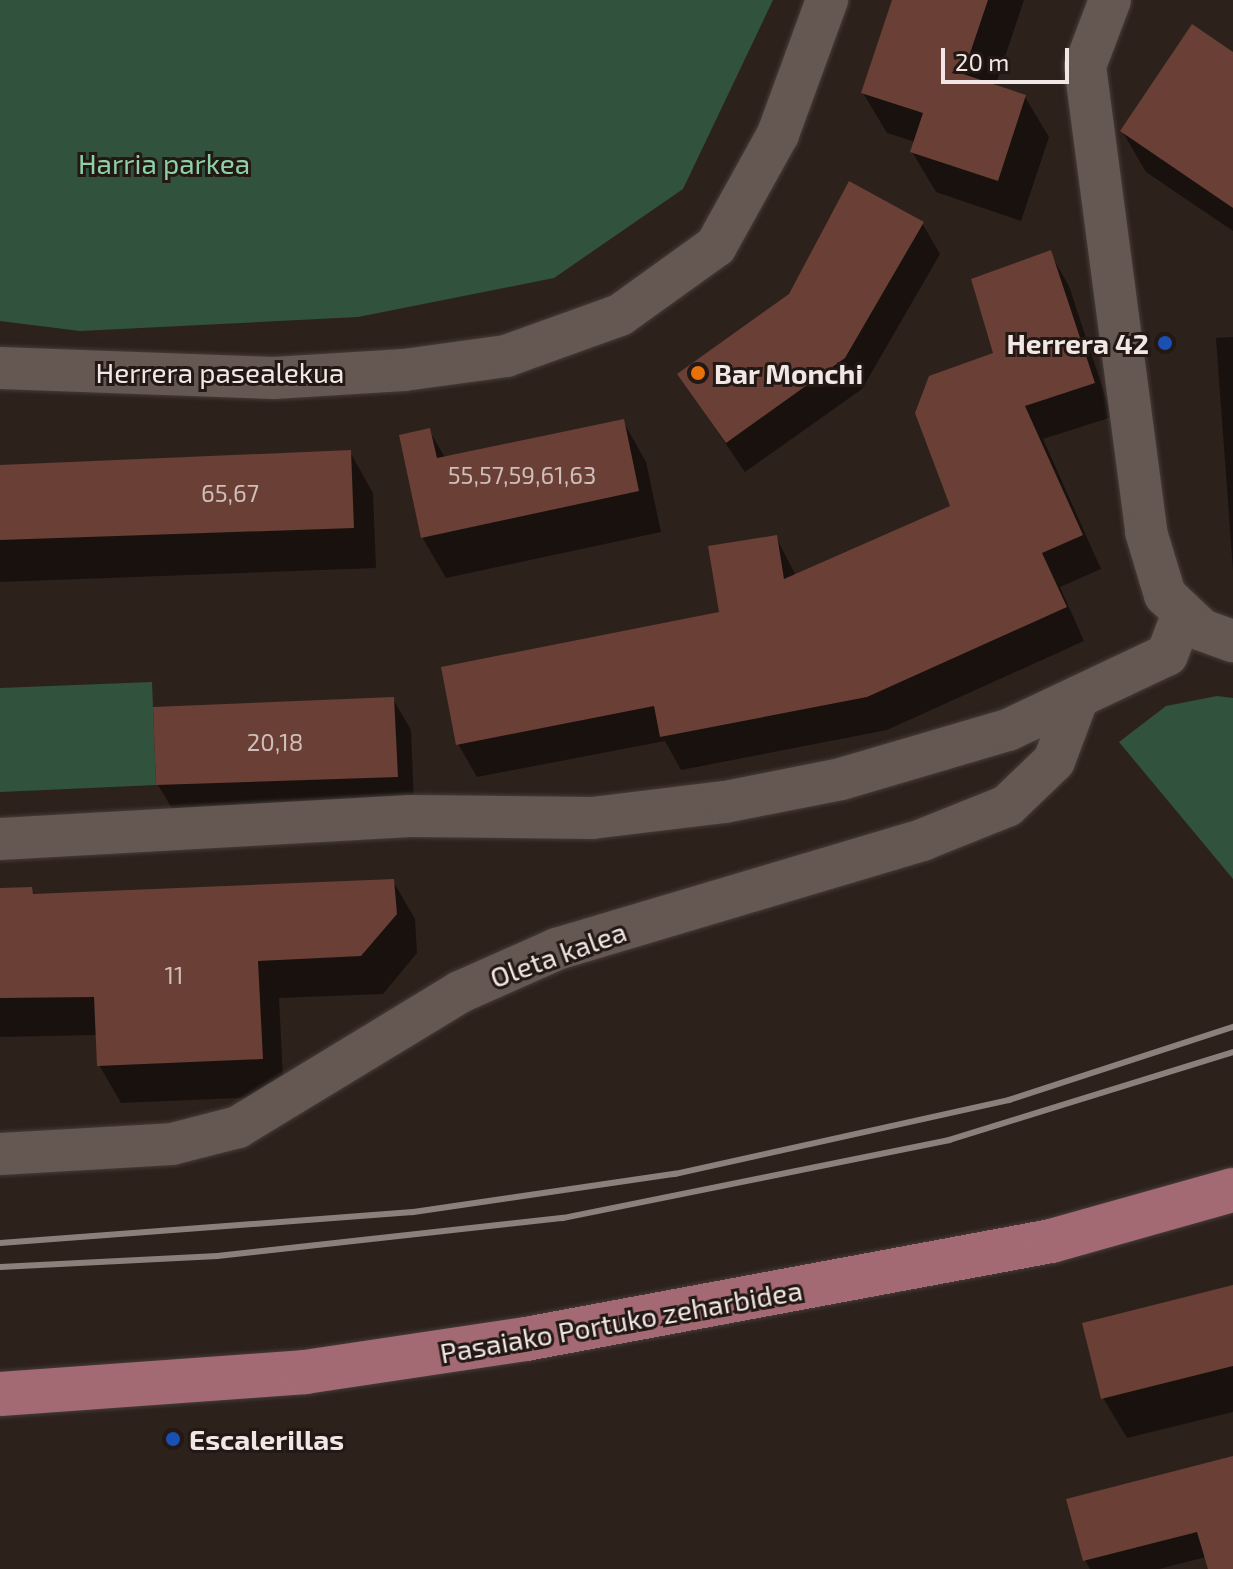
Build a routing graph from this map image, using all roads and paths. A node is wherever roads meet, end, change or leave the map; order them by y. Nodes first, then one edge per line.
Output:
1 (827, 0) edge
2 (1110, 0) edge
3 (0, 368) edge
4 (1182, 616) junction
5 (1233, 641) edge
6 (1078, 697) junction
7 (0, 839) edge
8 (0, 1154) edge
9 (1233, 1190) edge
10 (0, 1394) edge

1 - 3 street, Herrera pasealekua
2 - 4 street
4 - 5 street
4 - 6 street
6 - 7 street
6 - 8 street, Oleta kalea
9 - 10 main road, Pasaiako Portuko zeharbidea

